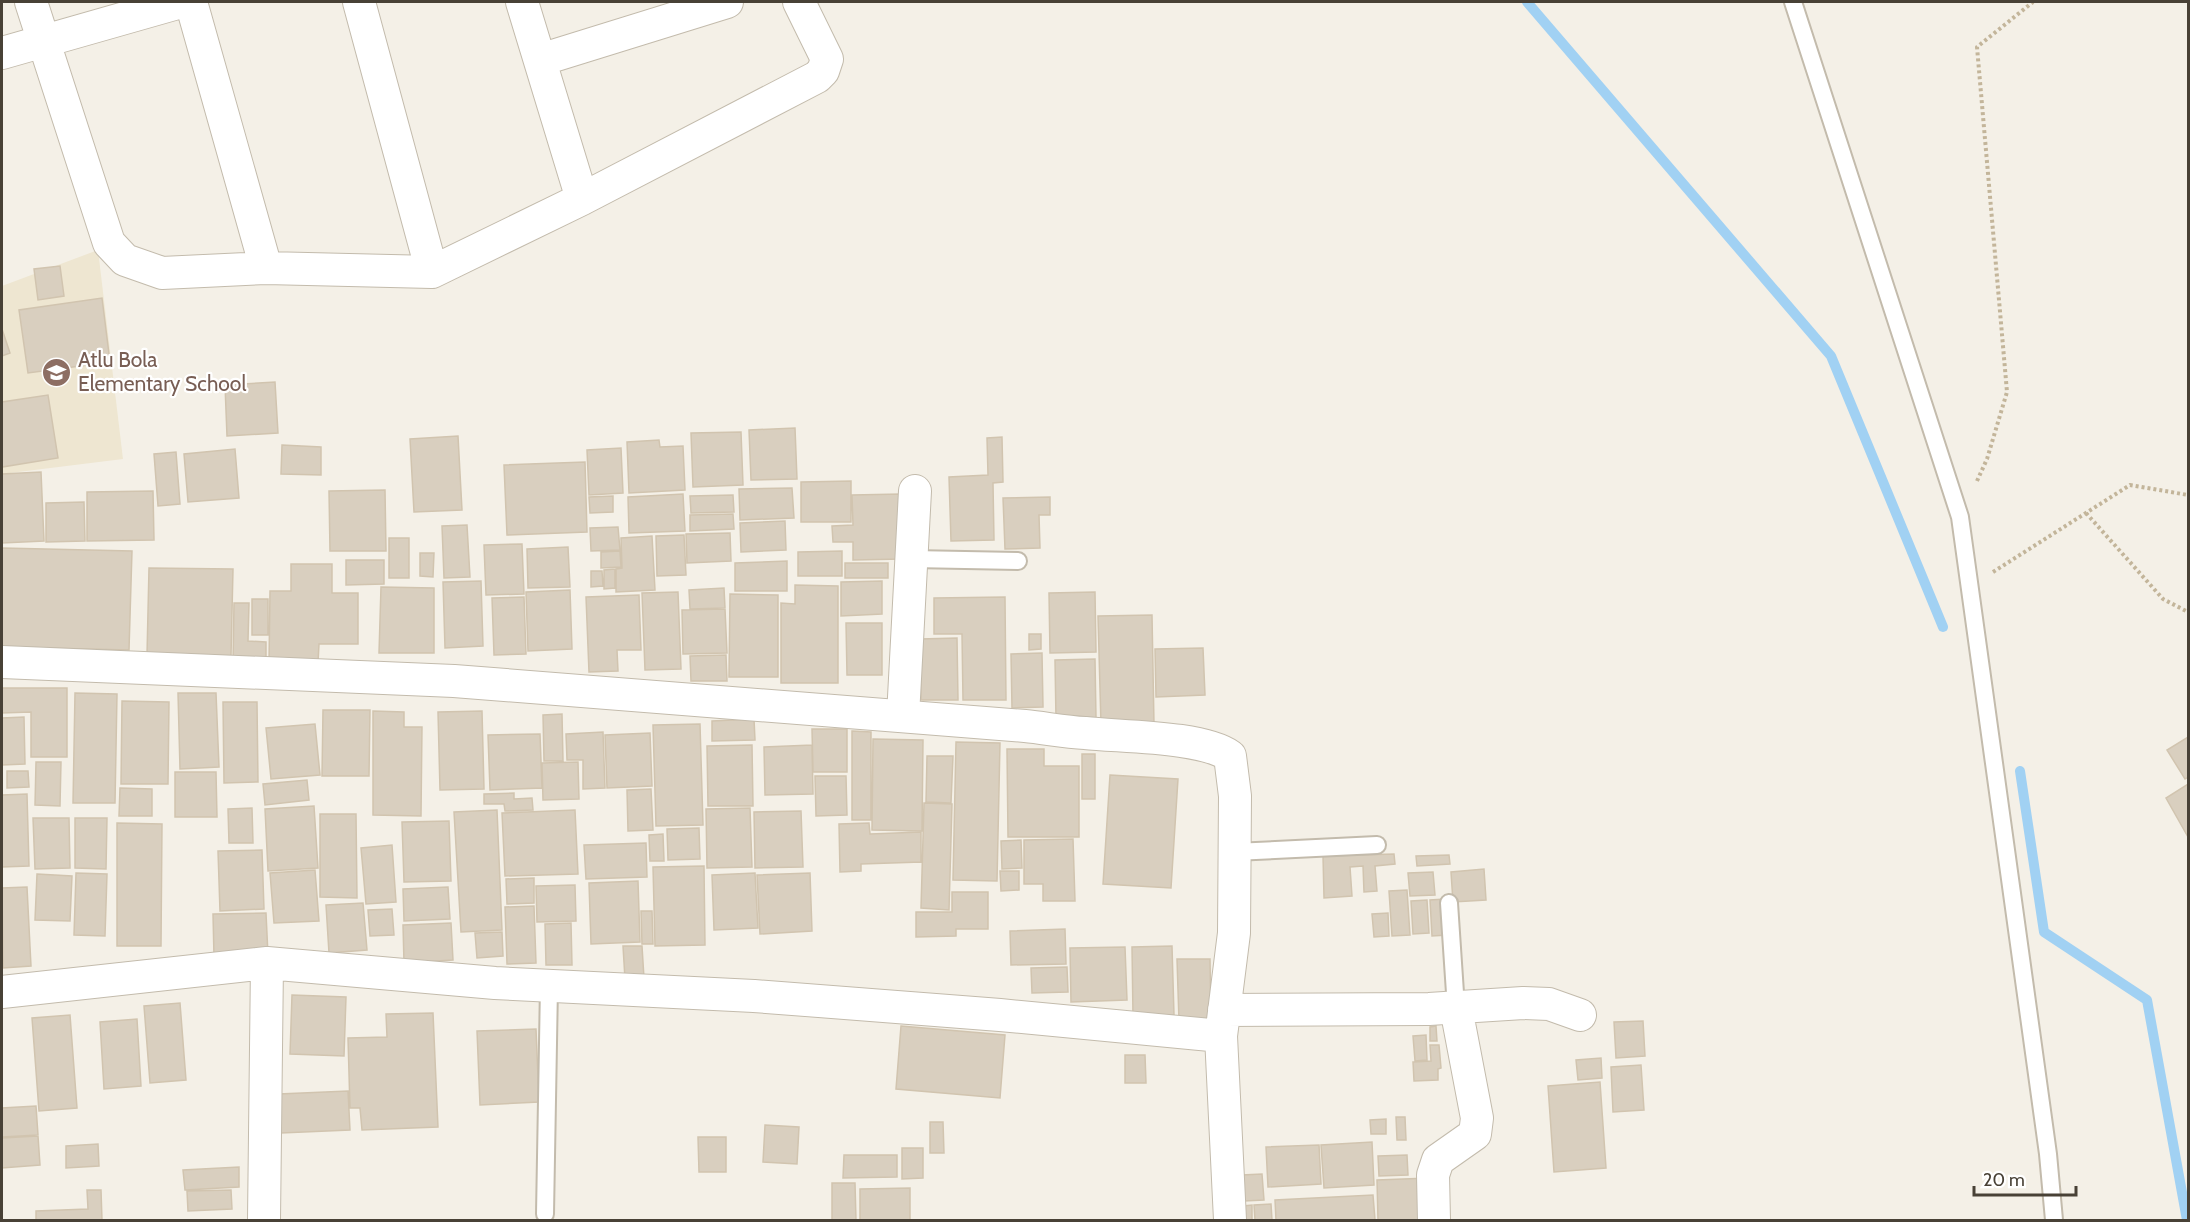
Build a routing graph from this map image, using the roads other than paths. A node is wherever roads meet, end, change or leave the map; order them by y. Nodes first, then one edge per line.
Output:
1 (31, 2) edge
2 (181, 2) edge
3 (191, 2) edge
4 (359, 2) edge
5 (522, 2) edge
6 (727, 2) edge
7 (799, 2) edge
8 (1793, 2) edge
9 (43, 42) junction
10 (2, 53) edge
11 (540, 60) junction
12 (582, 199) junction
13 (266, 268) junction
14 (432, 272) junction
15 (915, 491) dead end
16 (912, 559) junction
17 (1018, 561) dead end
18 (2, 662) edge
19 (903, 716) junction
20 (1377, 844) dead end
21 (1234, 852) junction
22 (1449, 903) dead end
23 (267, 963) junction
24 (549, 986) junction
25 (2, 992) edge
26 (1456, 1008) junction
27 (1580, 1015) dead end
28 (1223, 1023) junction
29 (545, 1214) dead end
30 (264, 1221) edge
31 (1230, 1221) edge
32 (1434, 1221) edge
33 (2054, 1221) edge

1 - 9 street
2 - 9 street
3 - 13 street
4 - 14 street
5 - 11 street
6 - 11 street
7 - 12 street
8 - 33 lane
9 - 10 street
9 - 13 street
11 - 12 street
12 - 14 street
13 - 14 street
15 - 16 street
16 - 17 lane
16 - 19 street
18 - 19 street
19 - 21 street
20 - 21 lane
21 - 28 street
22 - 26 lane
23 - 24 street
23 - 25 street
23 - 30 street
24 - 28 street
24 - 29 lane
26 - 27 street
26 - 28 street
26 - 32 street
28 - 31 street

